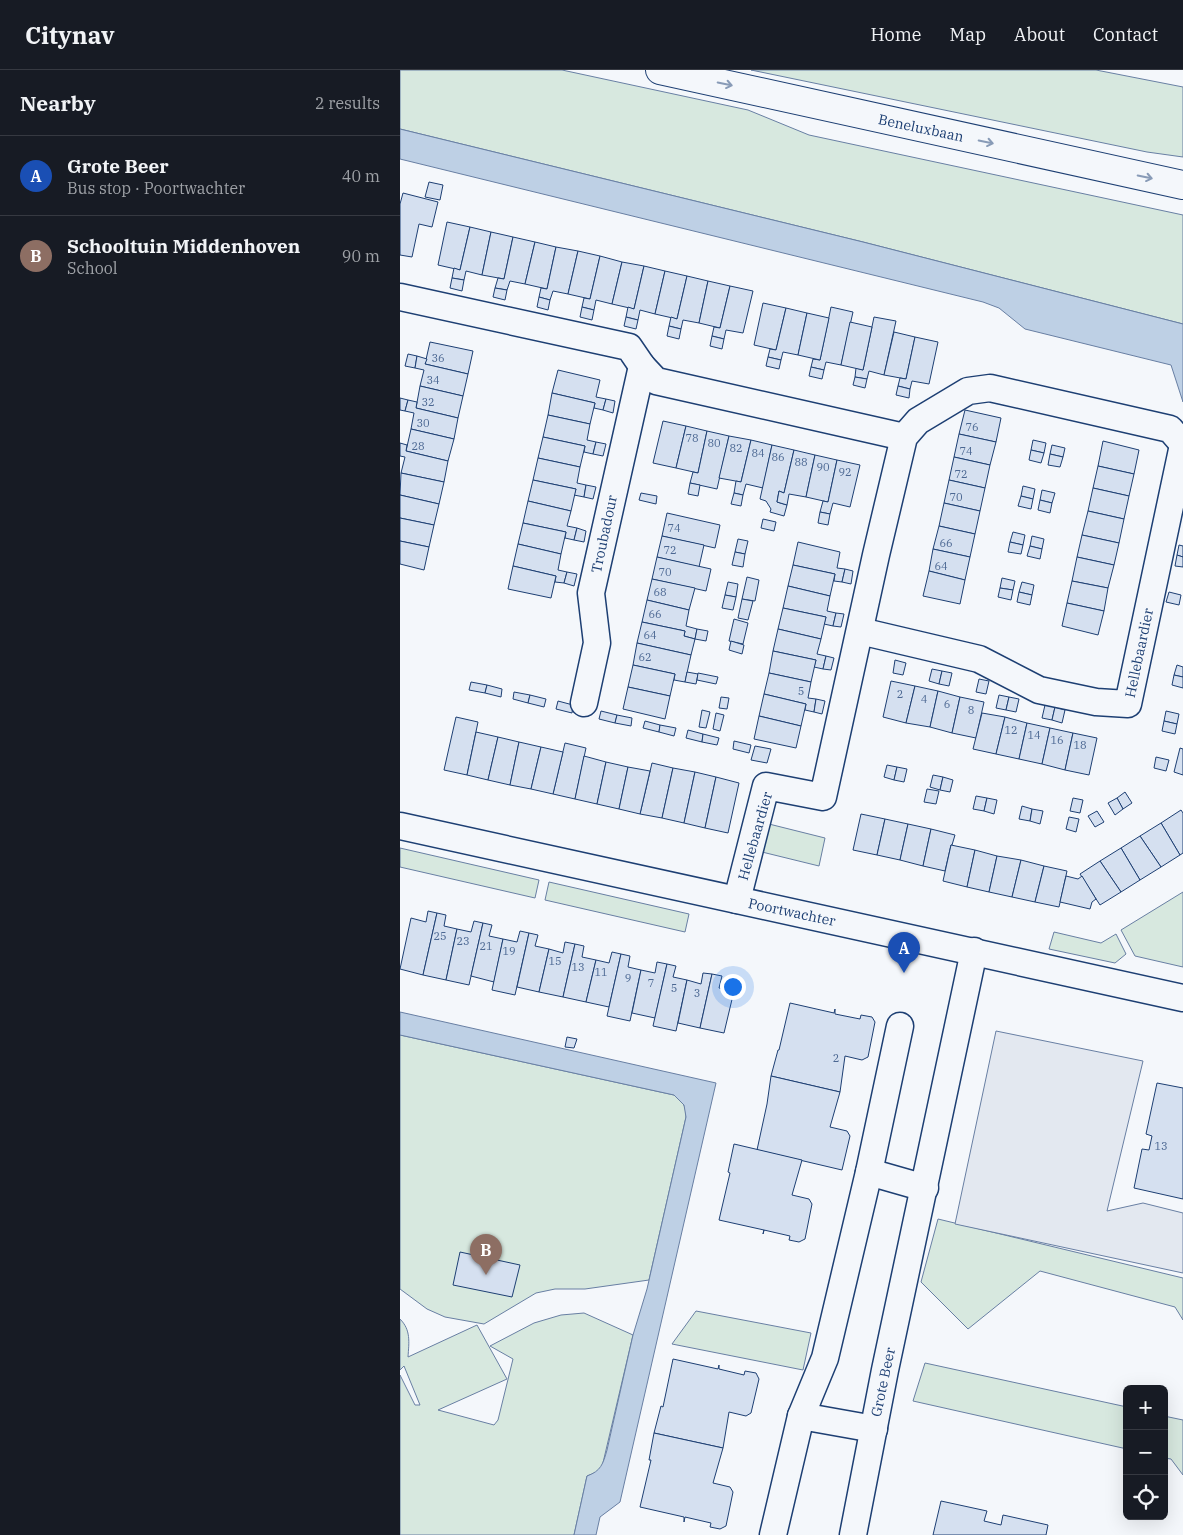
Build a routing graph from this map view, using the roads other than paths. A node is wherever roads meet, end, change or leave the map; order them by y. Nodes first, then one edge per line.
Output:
1 (660, 70) edge
2 (1183, 185) edge
3 (400, 297) edge
4 (642, 366) junction
5 (904, 436) junction
6 (1183, 444) edge
7 (860, 631) junction
8 (584, 703) dead end
9 (400, 826) edge
10 (737, 900) junction
11 (974, 951) junction
12 (1183, 998) edge
13 (900, 1026) dead end
14 (868, 1172) junction
15 (925, 1188) junction
16 (801, 1416) junction
17 (874, 1429) junction
18 (772, 1535) edge
19 (853, 1535) edge

1 -> 2 main road, Beneluxbaan
3 - 4 street
4 - 5 street
4 - 8 street, Troubadour
5 - 6 street, Hellebaardier
5 - 7 street, Hellebaardier
6 - 7 street, Hellebaardier
7 - 10 street, Hellebaardier
9 - 10 street, Poortwachter
10 - 11 street, Poortwachter
11 - 12 street, Poortwachter
11 - 15 street, Grote Beer
13 - 14 street
14 - 15 street
14 - 16 street
15 - 17 street, Grote Beer
16 - 17 street, Grote Beer
16 - 18 street
17 - 19 street, Grote Beer

